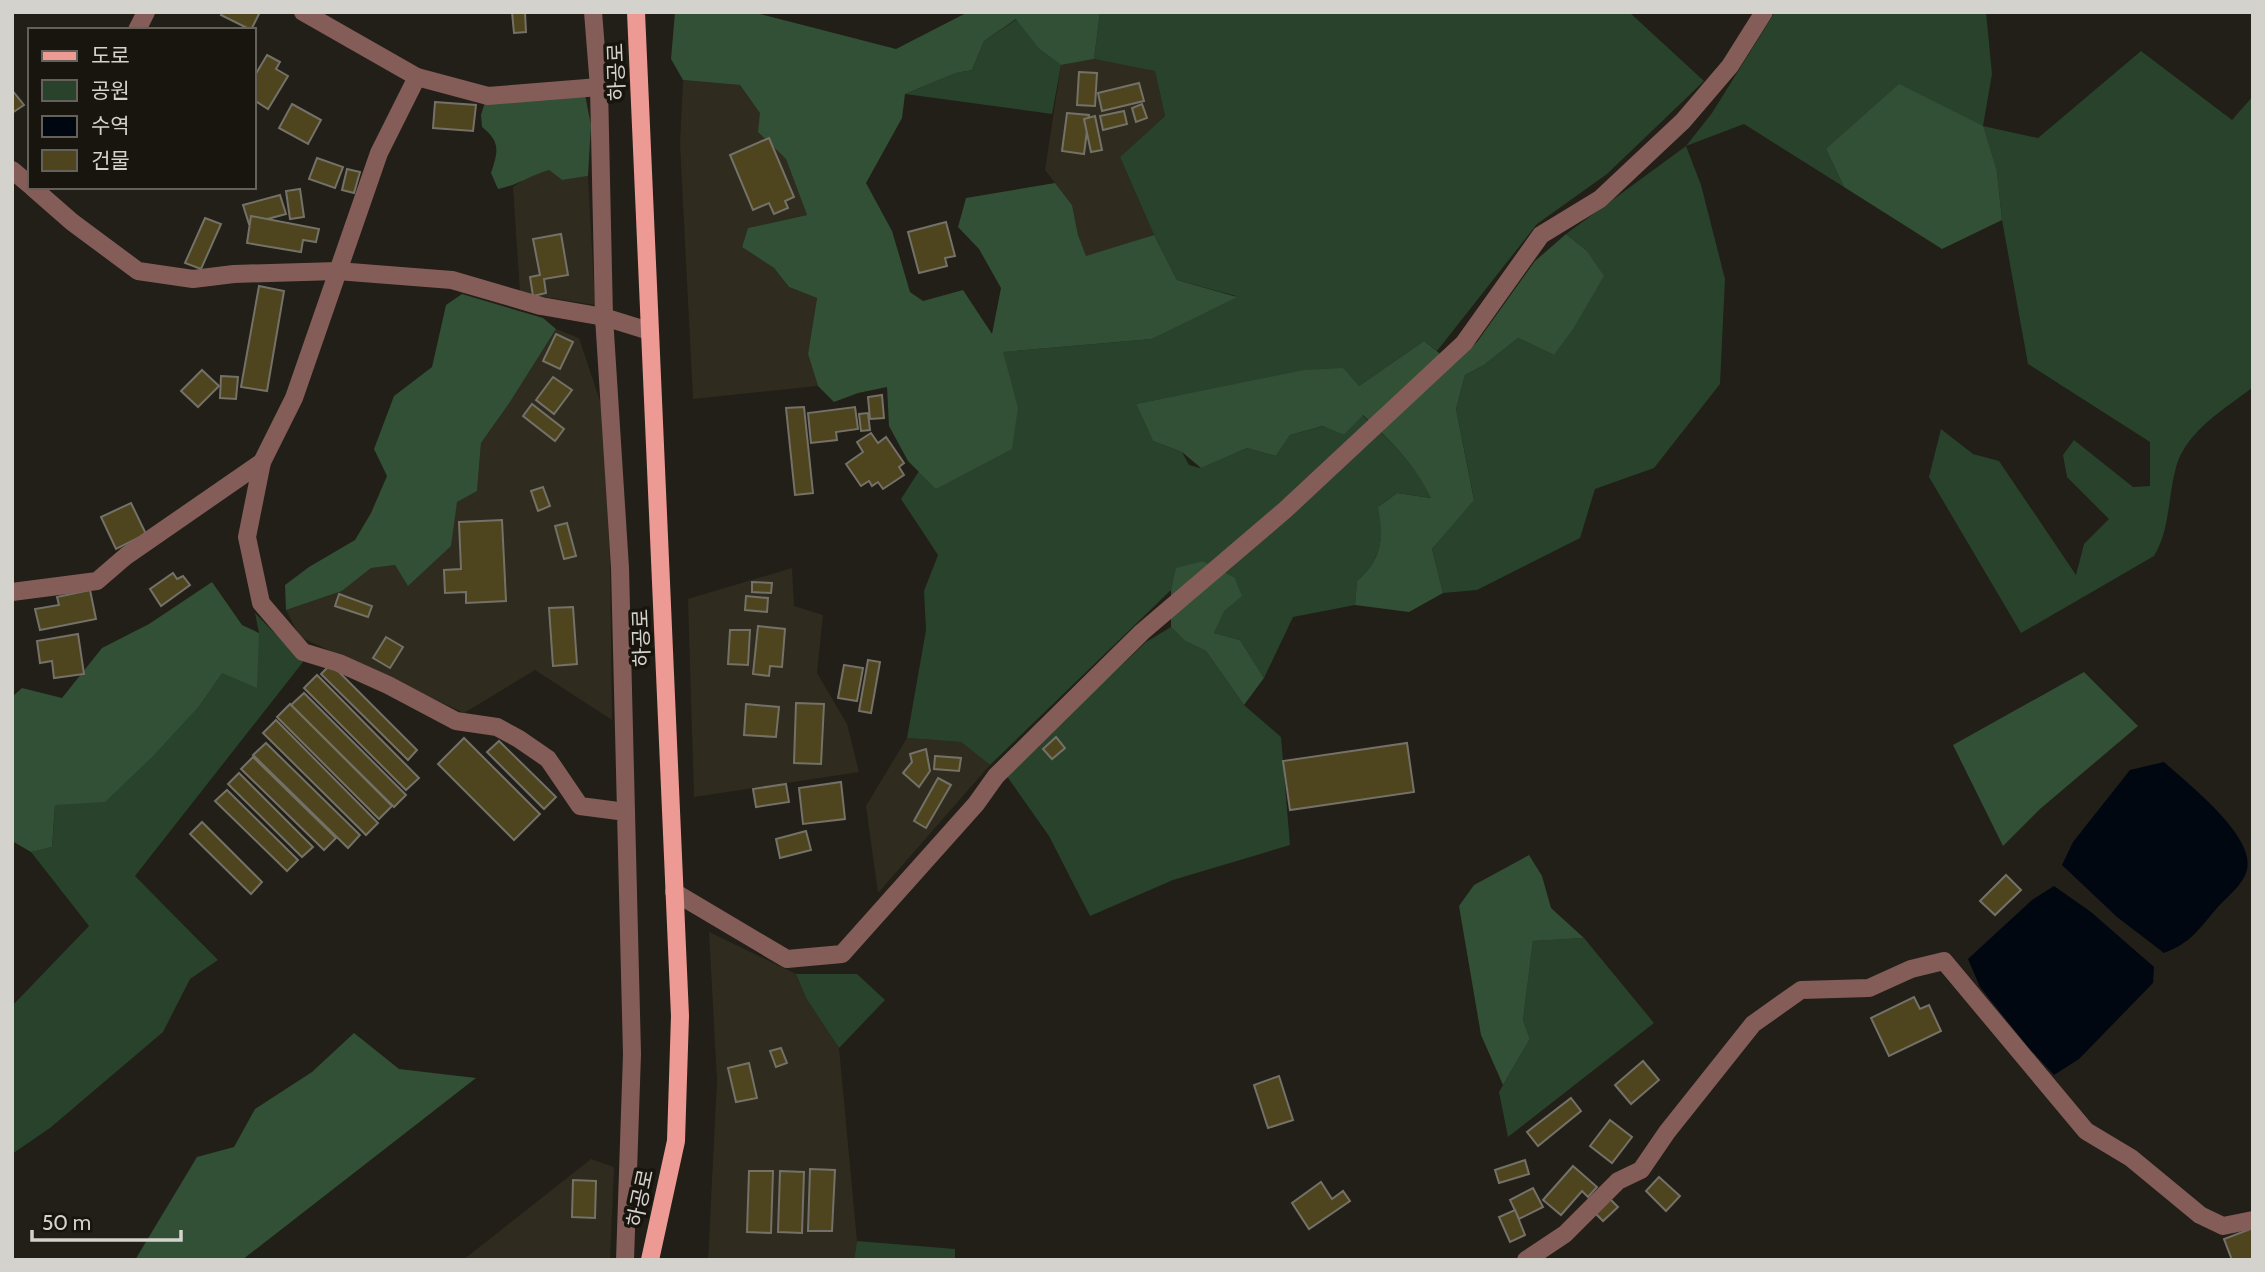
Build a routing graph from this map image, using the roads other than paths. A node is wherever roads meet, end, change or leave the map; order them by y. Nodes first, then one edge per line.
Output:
1 (146, 12) edge
2 (303, 12) edge
3 (593, 12) edge
4 (636, 12) edge
5 (1764, 12) edge
6 (139, 28) edge
7 (417, 78) junction
8 (599, 87) junction
9 (38, 189) edge
10 (337, 271) junction
11 (604, 317) junction
12 (649, 331) junction
13 (262, 462) junction
14 (12, 592) edge
15 (626, 812) junction
16 (674, 892) junction
17 (2253, 1220) edge
18 (625, 1260) edge
19 (650, 1260) edge
20 (1526, 1260) edge

1 - 6 street
2 - 7 street
3 - 8 street
4 - 12 main road, 하공로
5 - 16 street
7 - 8 street
7 - 10 street
8 - 11 street
9 - 10 street
10 - 11 street
10 - 13 street
11 - 12 street
11 - 15 street
12 - 16 main road, 하공로
13 - 14 street
13 - 15 street
15 - 18 street
16 - 19 main road, 하공로
17 - 20 street

